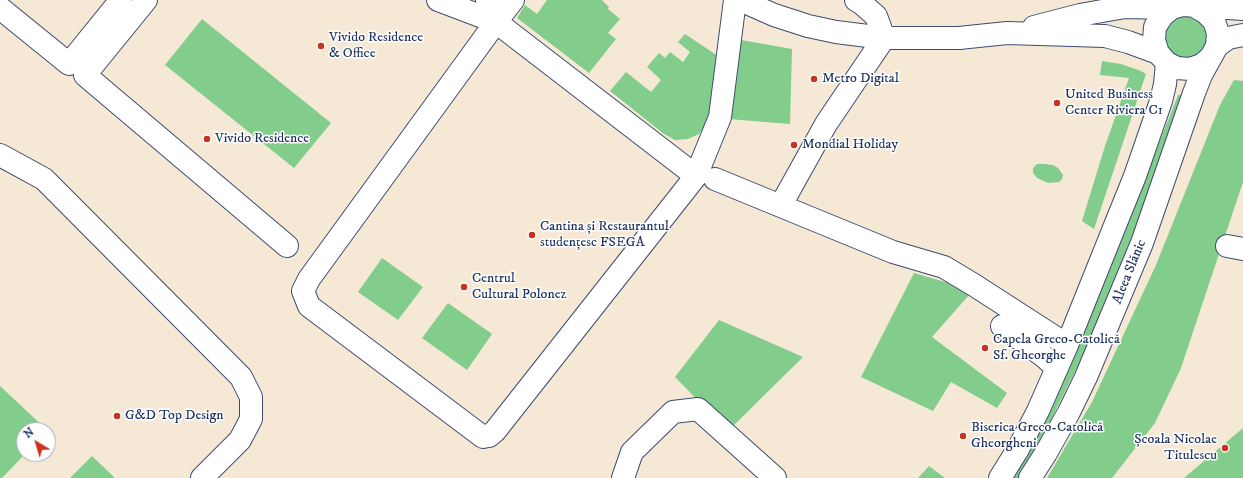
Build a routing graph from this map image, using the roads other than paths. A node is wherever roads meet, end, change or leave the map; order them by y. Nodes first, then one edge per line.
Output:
1 (120, 0) edge
2 (146, 0) edge
3 (438, 0) edge
4 (487, 0) edge
5 (503, 0) edge
6 (513, 0) edge
7 (735, 0) edge
8 (740, 0) edge
9 (856, 0) edge
10 (1206, 4) edge
11 (0, 8) edge
12 (1172, 8) junction
13 (1243, 9) edge
14 (496, 22) junction
15 (1007, 33) junction
16 (1243, 35) edge
17 (884, 38) junction
18 (1214, 52) junction
19 (1162, 58) junction
20 (0, 156) edge
21 (706, 178) junction
22 (780, 205) junction
23 (287, 246) dead end
24 (1002, 326) dead end
25 (1067, 345) junction
26 (1057, 368) junction
27 (202, 478) edge
28 (623, 478) edge
29 (775, 478) edge
30 (1000, 478) edge
31 (1030, 478) edge

1 - 11 main road
2 - 23 main road
3 - 14 main road
4 - 5 main road
6 - 14 main road
7 - 21 main road
8 - 17 main road
9 - 17 main road
10 - 12 main road
10 - 13 main road
10 - 18 main road
12 - 15 main road
12 - 19 main road
14 - 21 main road
14 - 21 main road
15 - 17 main road
15 - 19 main road
16 - 18 main road
17 - 22 main road
18 - 19 main road
18 - 31 main road, Aleea Slănic
19 - 25 main road
20 - 27 main road
21 - 22 main road
22 - 25 main road
24 - 26 main road
25 - 26 main road
26 - 30 main road
28 - 29 main road

